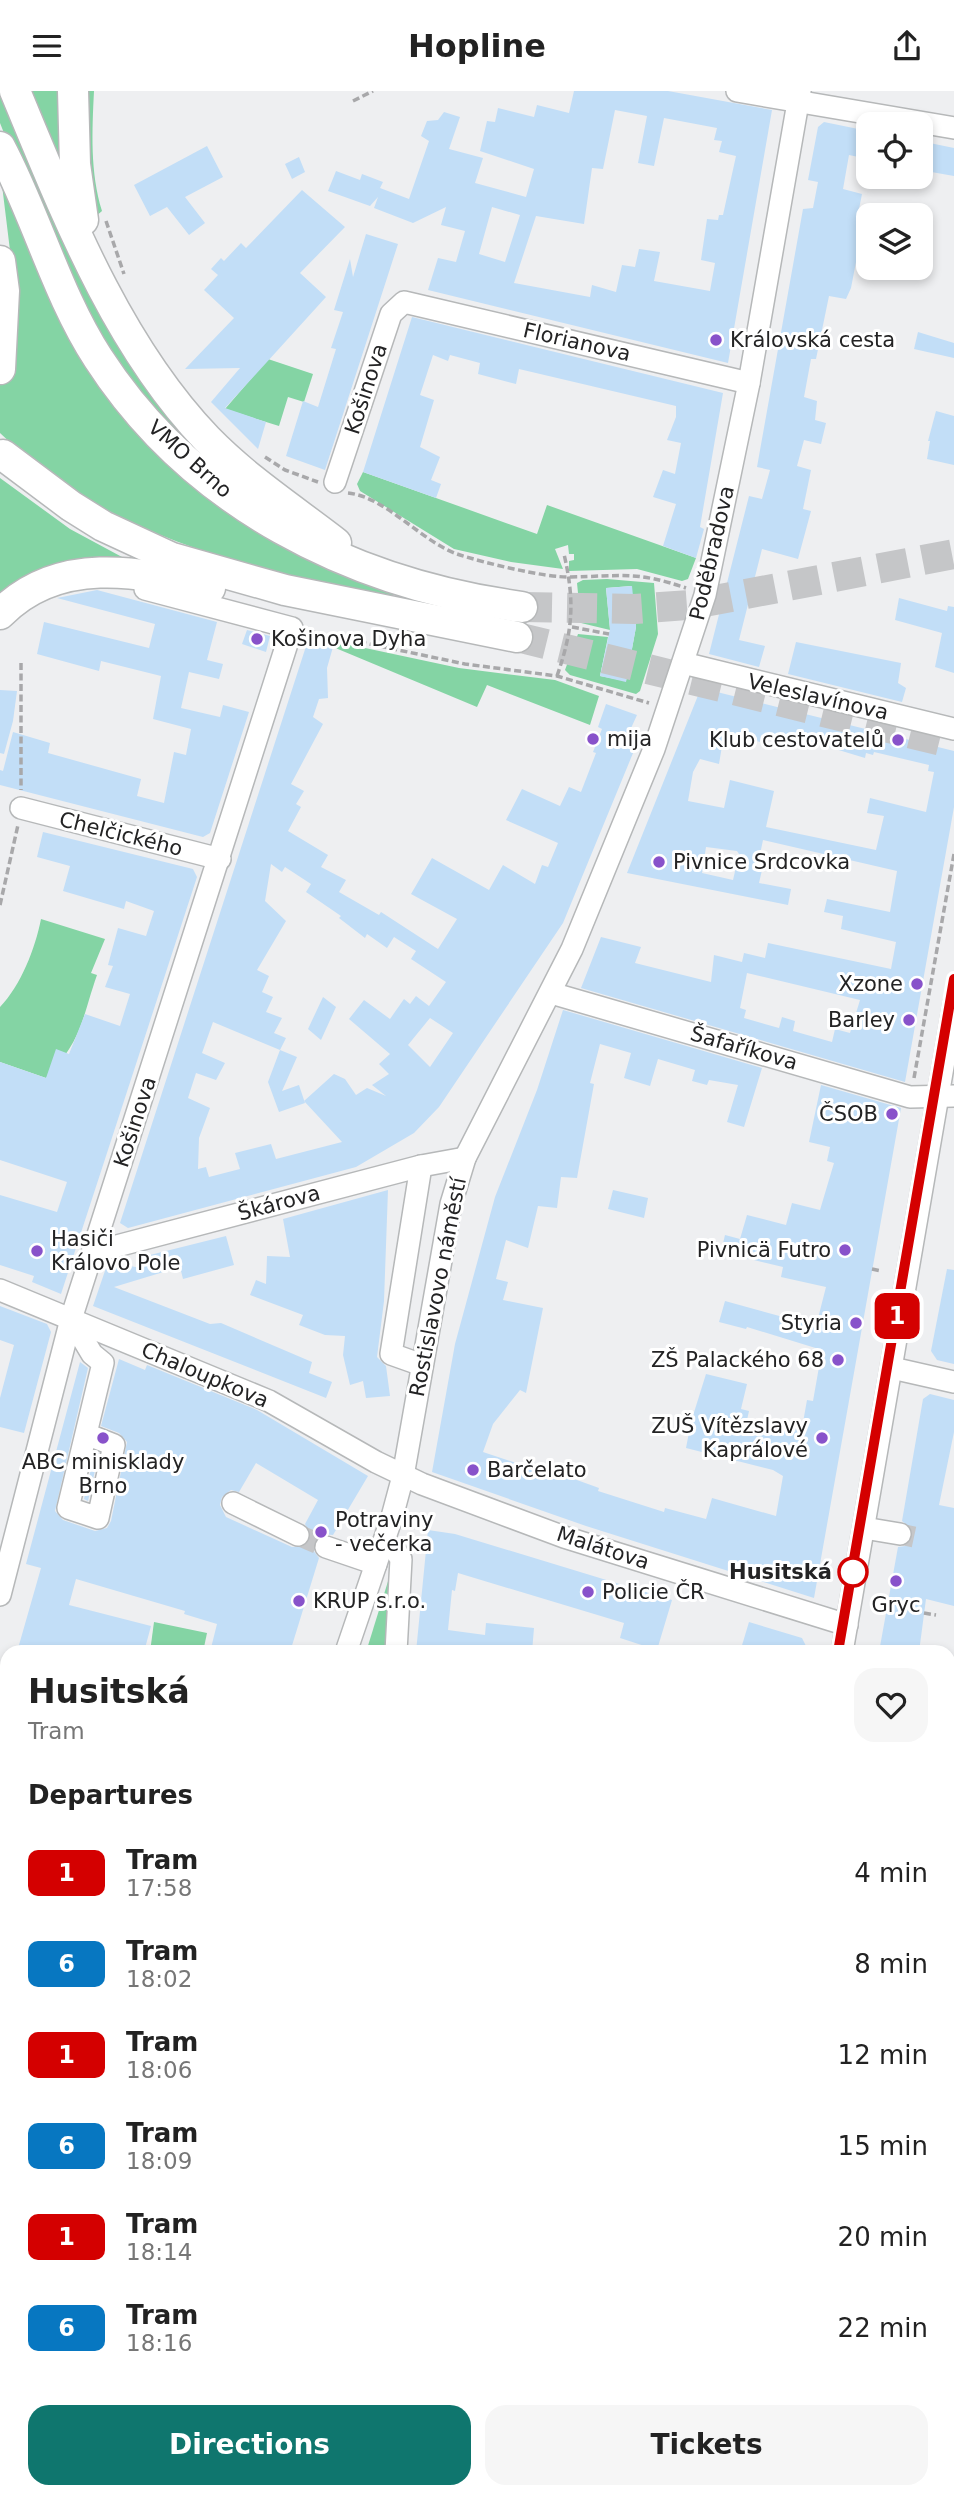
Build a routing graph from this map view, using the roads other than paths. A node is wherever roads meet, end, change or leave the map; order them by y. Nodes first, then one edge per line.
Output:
1 (15, 91) edge
2 (73, 91) edge
3 (737, 91) edge
4 (799, 96) edge
5 (954, 128) edge
6 (0, 147) edge
7 (90, 258) junction
8 (0, 261) edge
9 (401, 298) joint
10 (0, 369) edge
11 (749, 383) junction
12 (3, 455) dead end
13 (335, 482) dead end
14 (378, 574) junction
15 (146, 575) junction
16 (330, 600) junction
17 (522, 607) tunnel mouth
18 (0, 614) edge
19 (517, 638) tunnel mouth
20 (683, 663) junction
21 (954, 729) edge
22 (21, 808) road end
23 (220, 859) junction
24 (551, 993) junction
25 (954, 1003) edge
26 (946, 1096) edge
27 (465, 1158) junction
28 (421, 1166) junction
29 (93, 1252) junction
30 (0, 1290) edge
31 (71, 1319) junction
32 (422, 1365) junction
33 (892, 1368) junction
34 (954, 1382) edge
35 (86, 1434) dead end
36 (402, 1476) junction
37 (233, 1503) dead end
38 (864, 1528) junction
39 (900, 1534) tunnel mouth
40 (298, 1535) tunnel mouth
41 (383, 1543) junction
42 (326, 1547) tunnel mouth
43 (376, 1563) junction
44 (0, 1595) edge
45 (847, 1625) junction
46 (348, 1645) edge
47 (396, 1645) edge
48 (843, 1645) edge

1 - 7 highway
2 - 7 highway
3 - 4 street
4 - 5 street
4 - 11 street, Poděbradova
6 - 14 highway, VMO Brno
7 - 14 highway
8 - 10 highway
9 - 11 street, Florianova
9 - 13 street, Košinova
11 - 20 street, Poděbradova
12 - 16 highway
14 - 17 highway, VMO Brno
15 - 16 highway
15 - 18 highway
15 - 23 street, Košinova
16 - 19 highway
20 - 21 street, Veleslavínova
20 - 24 street, Poděbradova
22 - 23 street, Chelčického
23 - 29 street, Košinova
24 - 26 street, Šafaříkova
24 - 27 street, Rostislavovo náměstí
25 - 26 street
26 - 33 street
27 - 28 street, Škárova
27 - 32 street, Rostislavovo náměstí
28 - 29 street, Škárova
28 - 32 street
29 - 31 street, Košinova
30 - 31 street, Chaloupkova
31 - 35 street
31 - 36 street, Chaloupkova
31 - 44 street, Košinova
32 - 36 street, Rostislavovo náměstí
33 - 34 street
33 - 38 street
36 - 41 street, Rostislavovo náměstí
36 - 45 street, Malátova
37 - 40 street
38 - 39 street
38 - 45 street
41 - 43 street, Rostislavovo náměstí
41 - 47 street
42 - 43 street
43 - 46 street, Rostislavovo náměstí
45 - 48 street

